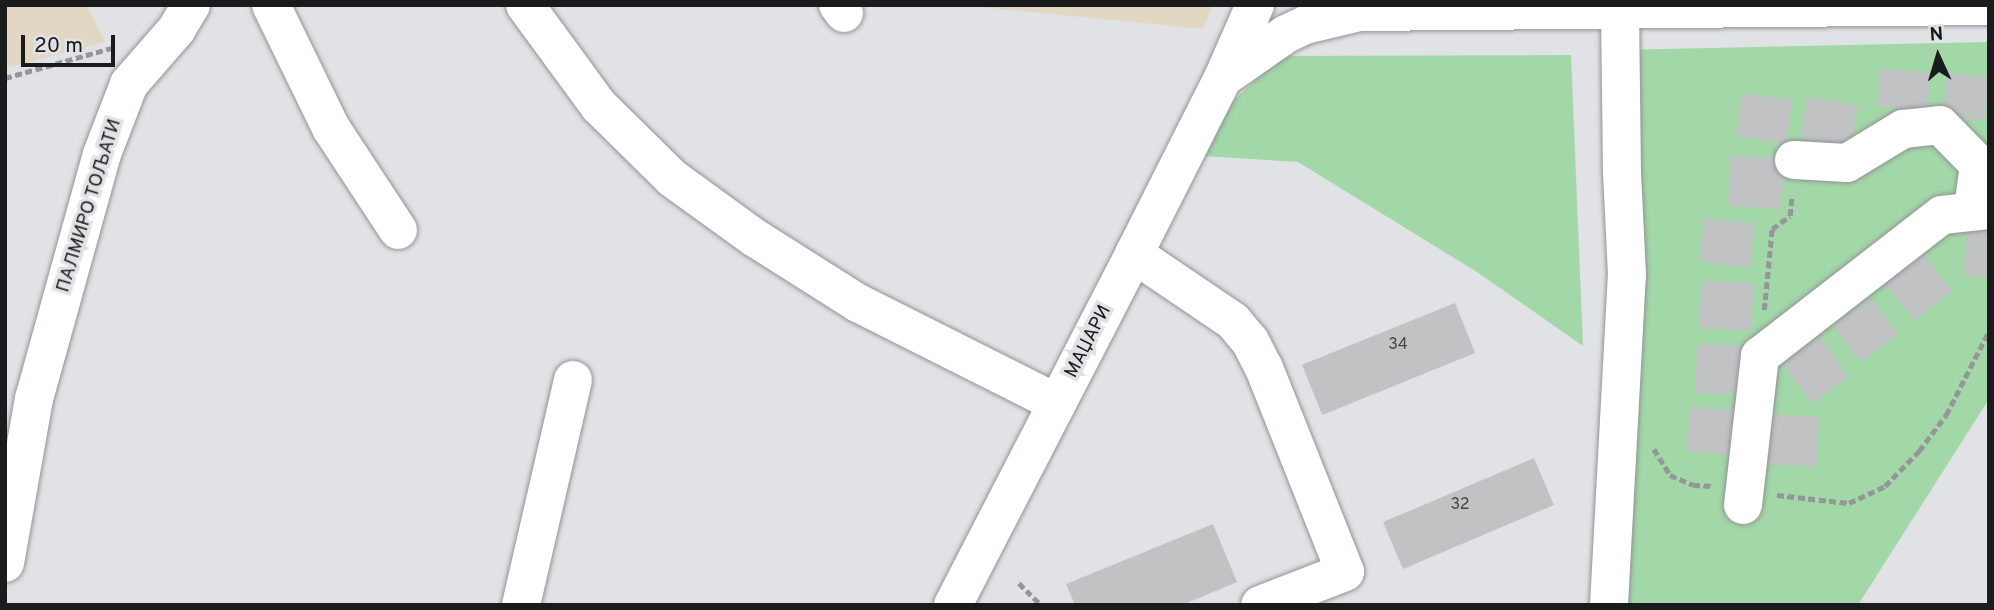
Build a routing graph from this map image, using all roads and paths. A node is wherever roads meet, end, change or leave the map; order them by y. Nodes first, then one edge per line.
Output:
1 (271, 5) edge
2 (525, 5) edge
3 (1255, 5) edge
4 (1989, 6) edge
5 (1353, 9) edge
6 (1620, 9) junction
7 (184, 18) edge
8 (124, 45) dead end
9 (5, 78) edge
10 (1223, 78) junction
11 (1794, 160) joint
12 (1981, 210) edge
13 (398, 230) dead end
14 (1134, 254) junction
15 (1760, 356) junction
16 (573, 380) dead end
17 (20, 401) edge
18 (1058, 403) junction
19 (1743, 505) dead end
20 (5, 563) edge
21 (1019, 583) dead end
22 (521, 605) edge
23 (953, 605) edge
24 (1041, 605) edge
25 (1260, 605) edge
26 (1609, 605) edge

1 - 13 street
2 - 18 street
3 - 10 street, МАЏАРИ
4 - 6 street, МАЏАРИ
5 - 6 street, МАЏАРИ
5 - 10 street, МАЏАРИ
6 - 26 street
7 - 17 street, ПАЛМИРО ТОЉАТИ
8 - 9 path
10 - 14 street, МАЏАРИ
11 - 12 street
11 - 15 path
12 - 15 street
14 - 18 street, МАЏАРИ
14 - 25 street
15 - 19 street
16 - 22 street
17 - 20 street, ПАЛМИРО ТОЉАТИ
18 - 23 street, МАЏАРИ
21 - 24 path

